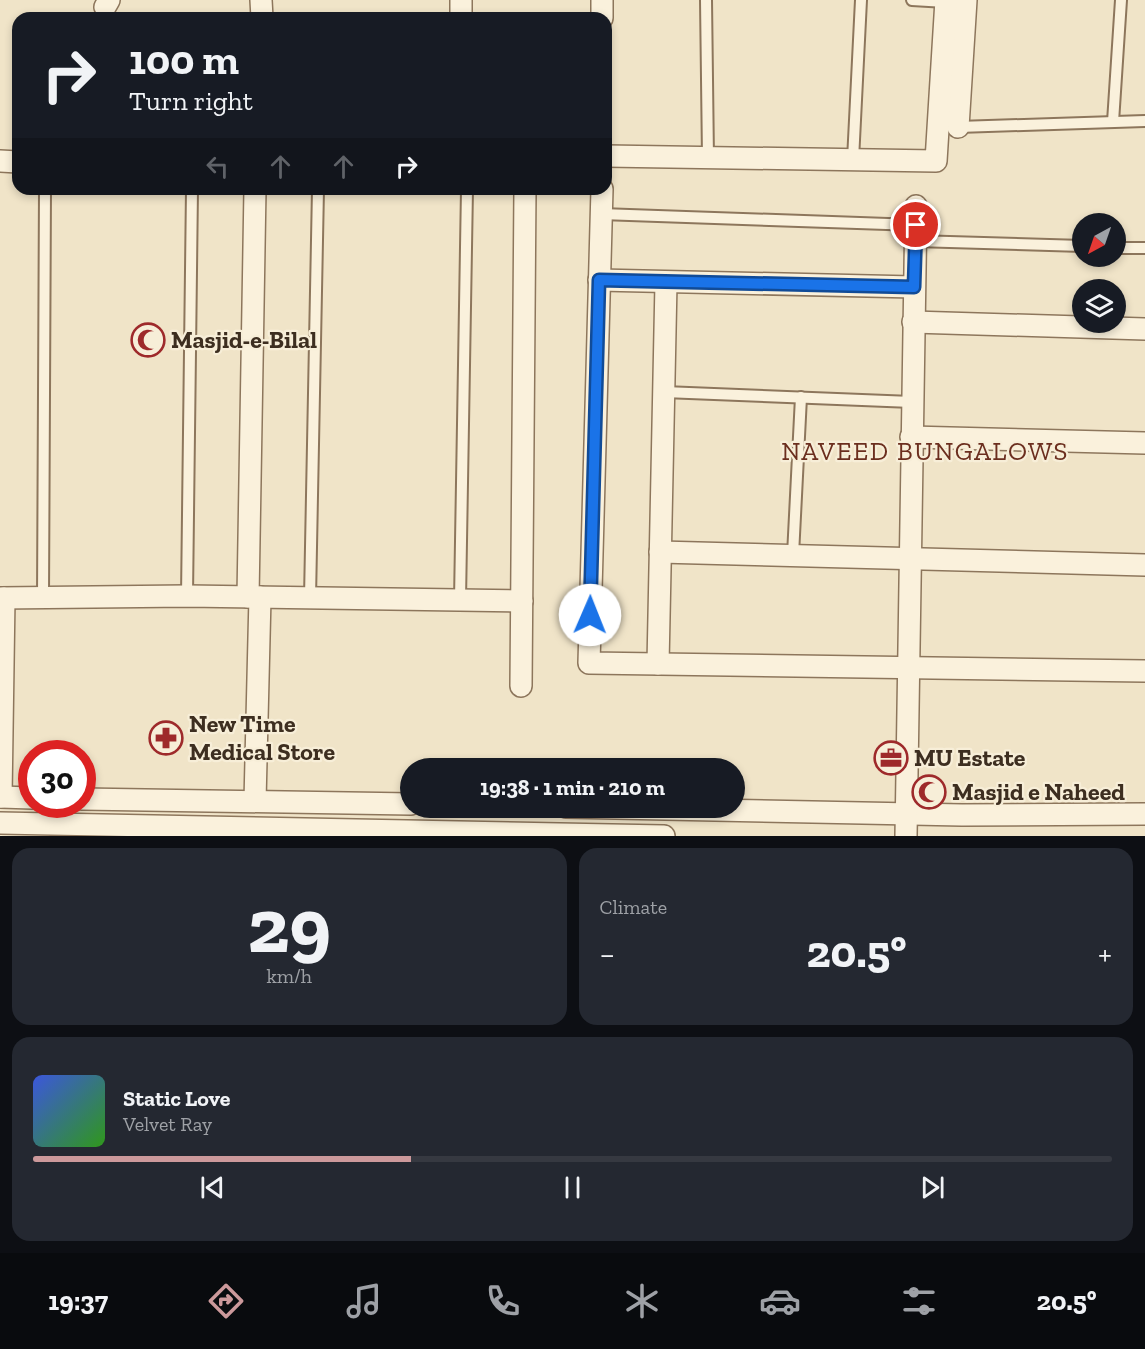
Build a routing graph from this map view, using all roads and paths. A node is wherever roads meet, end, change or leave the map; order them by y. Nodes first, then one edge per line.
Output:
1 (706, 0) edge
2 (861, 0) edge
3 (912, 0) edge
4 (1121, 0) edge
5 (953, 1) edge
6 (1145, 121) edge
7 (1113, 122) junction
8 (958, 127) joint
9 (612, 156) edge
10 (708, 158) junction
11 (853, 160) junction
12 (45, 195) edge
13 (192, 195) edge
14 (255, 195) edge
15 (318, 195) edge
16 (467, 195) edge
17 (525, 195) edge
18 (602, 195) edge
19 (601, 214) junction
20 (916, 224) junction
21 (1072, 245) edge
22 (1126, 248) edge
23 (1145, 249) edge
24 (599, 280) junction
25 (666, 283) junction
26 (914, 287) junction
27 (913, 322) junction
28 (1145, 328) edge
29 (664, 392) junction
30 (801, 397) junction
31 (912, 402) junction
32 (911, 437) junction
33 (1145, 443) edge
34 (660, 552) junction
35 (793, 555) junction
36 (909, 558) junction
37 (1145, 565) edge
38 (187, 596) junction
39 (254, 597) junction
40 (2, 598) edge
41 (43, 598) junction
42 (310, 598) junction
43 (460, 600) junction
44 (522, 601) junction
45 (657, 664) junction
46 (907, 668) junction
47 (1145, 671) edge
48 (521, 686) dead end
49 (0, 797) edge
50 (18, 798) edge
51 (96, 799) edge
52 (255, 801) junction
53 (371, 803) junction
54 (400, 804) edge
55 (745, 811) edge
56 (907, 814) junction
57 (1145, 814) edge
58 (0, 823) edge
59 (371, 832) edge
60 (664, 836) edge
61 (906, 836) edge

1 - 10 lane
2 - 11 lane
3 - 5 lane
4 - 7 lane
5 - 8 street
5 - 11 street
6 - 7 lane
7 - 8 lane
9 - 10 street
10 - 11 street
12 - 41 lane
13 - 38 lane
14 - 39 street
15 - 42 lane
16 - 43 lane
17 - 44 street
18 - 19 street
19 - 20 lane
19 - 24 street
20 - 21 lane
20 - 26 street
22 - 23 lane
24 - 25 street
24 - 45 street
25 - 26 street
25 - 29 street
26 - 27 street
27 - 28 street
27 - 31 street
29 - 30 lane
29 - 34 street
30 - 31 lane
30 - 35 lane
31 - 32 street
32 - 33 street
32 - 36 street
34 - 35 street
34 - 45 street
35 - 36 street
36 - 37 street
36 - 46 street
38 - 39 street
38 - 41 street
39 - 42 street
39 - 52 street
40 - 41 street
40 - 49 street
42 - 43 street
43 - 44 street
44 - 48 street
45 - 46 street
46 - 47 street
46 - 56 street
49 - 50 street
51 - 52 street
52 - 53 street
53 - 54 street
53 - 59 street
55 - 56 street
56 - 57 street
56 - 61 street
58 - 59 street
59 - 60 street

